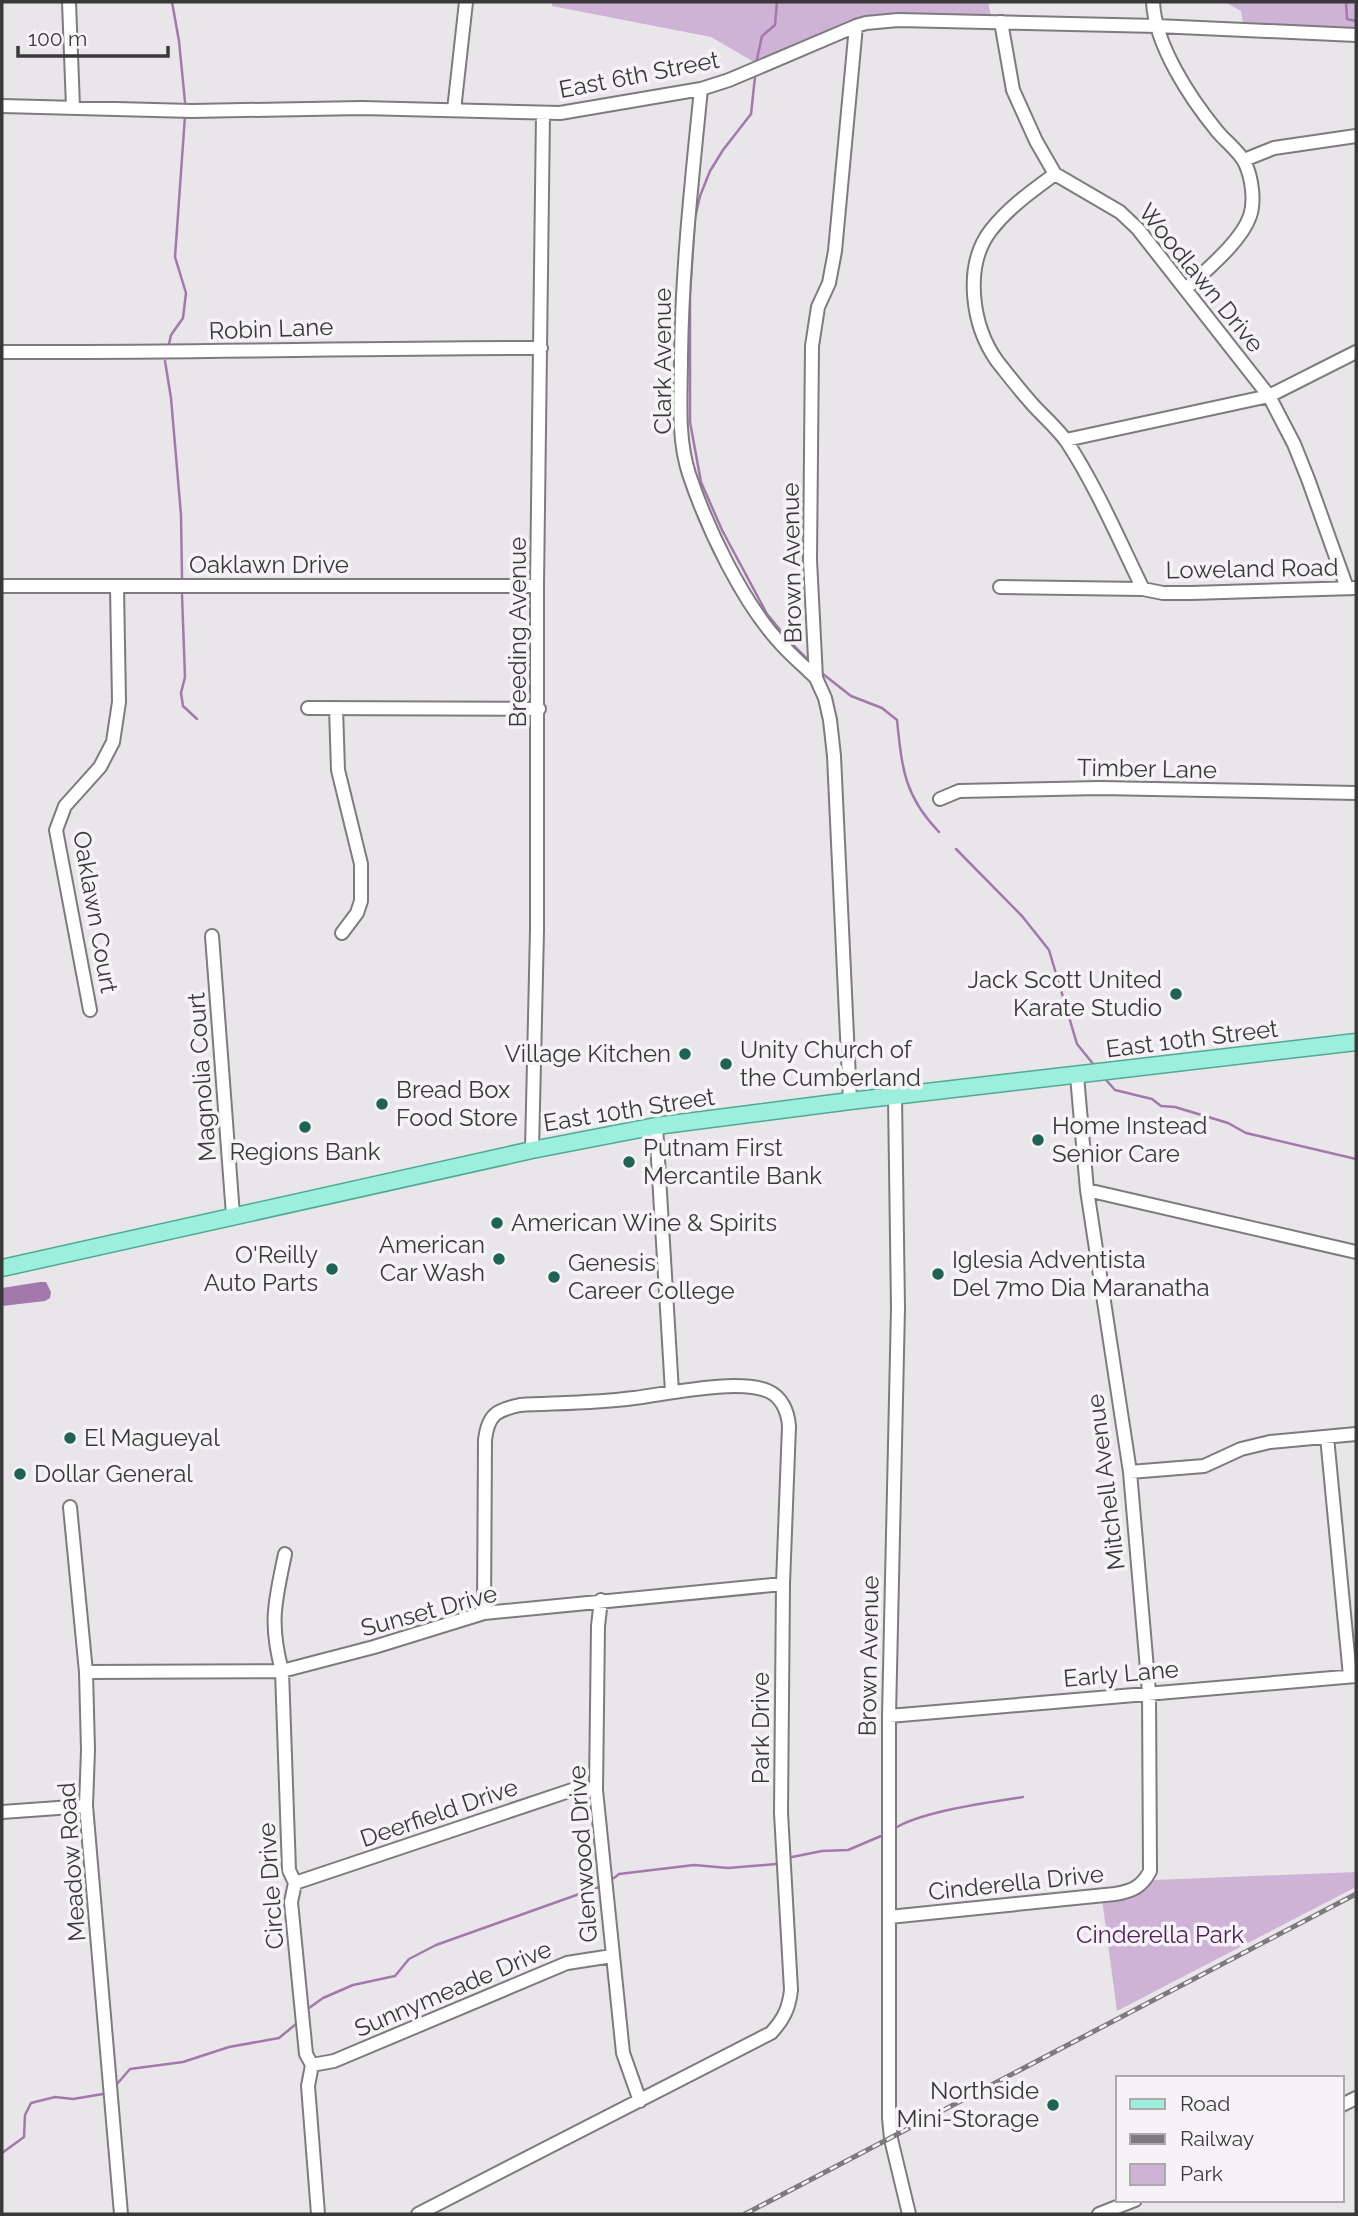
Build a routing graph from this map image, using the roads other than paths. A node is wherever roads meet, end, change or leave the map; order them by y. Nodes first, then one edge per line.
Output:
1 (69, 2) edge
2 (466, 2) edge
3 (1153, 2) edge
4 (1001, 22) junction
5 (856, 26) junction
6 (1157, 26) junction
7 (1356, 34) edge
8 (701, 89) junction
9 (2, 106) edge
10 (73, 107) junction
11 (454, 110) junction
12 (543, 113) junction
13 (1356, 136) edge
14 (1244, 160) junction
15 (1055, 174) junction
16 (1186, 289) junction
17 (541, 348) junction
18 (2, 352) edge
19 (1356, 352) edge
20 (1269, 396) junction
21 (1066, 440) junction
22 (2, 586) edge
23 (537, 586) junction
24 (117, 587) junction
25 (1000, 587) dead end
26 (1351, 588) edge
27 (1143, 589) junction
28 (816, 678) junction
29 (308, 708) dead end
30 (336, 708) junction
31 (539, 709) junction
32 (1356, 793) edge
33 (940, 799) dead end
34 (342, 933) dead end
35 (212, 936) dead end
36 (90, 1010) dead end
37 (1356, 1042) edge
38 (1077, 1076) junction
39 (895, 1096) junction
40 (850, 1101) junction
41 (656, 1126) junction
42 (532, 1150) junction
43 (1087, 1190) junction
44 (233, 1215) junction
45 (1356, 1252) edge
46 (2, 1268) edge
47 (672, 1392) junction
48 (1356, 1434) edge
49 (1327, 1437) junction
50 (1129, 1472) junction
51 (70, 1507) dead end
52 (285, 1554) dead end
53 (783, 1584) junction
54 (601, 1600) junction
55 (484, 1613) junction
56 (282, 1671) junction
57 (86, 1672) junction
58 (1353, 1676) edge
59 (1149, 1692) junction
60 (889, 1716) junction
61 (596, 1790) junction
62 (86, 1807) junction
63 (2, 1812) edge
64 (295, 1883) junction
65 (1144, 1883) joint
66 (889, 1917) junction
67 (612, 1956) junction
68 (312, 2065) junction
69 (640, 2101) junction
70 (1130, 2202) edge
71 (121, 2214) edge
72 (318, 2214) edge
73 (418, 2214) edge
74 (909, 2214) edge
75 (1099, 2214) edge

1 - 10 street
2 - 11 street
3 - 6 street
4 - 5 street, East 6th Street
4 - 6 street, East 6th Street
4 - 15 street, Woodlawn Drive
5 - 8 street, East 6th Street
5 - 28 street, Brown Avenue
6 - 7 street, East 6th Street
6 - 14 street
8 - 12 street, East 6th Street
8 - 28 street, Clark Avenue
9 - 10 street, East 6th Street
10 - 11 street, East 6th Street
11 - 12 street, East 6th Street
12 - 17 street, Breeding Avenue
13 - 14 street
14 - 16 street
15 - 16 street, Woodlawn Drive
15 - 21 street, Loweland Road
16 - 20 street, Woodlawn Drive
17 - 18 street, Robin Lane
17 - 23 street, Breeding Avenue
19 - 20 street
20 - 21 street
20 - 26 street, Woodlawn Drive
21 - 27 street, Loweland Road
22 - 24 street, Oaklawn Drive
23 - 24 street, Oaklawn Drive
23 - 31 street, Breeding Avenue
24 - 36 street, Oaklawn Court
25 - 27 street
26 - 27 street, Loweland Road
28 - 40 street, Brown Avenue
29 - 30 street
30 - 31 street
30 - 34 street
31 - 42 street, Breeding Avenue
32 - 33 street, Timber Lane
35 - 44 street, Magnolia Court
37 - 38 main road, East 10th Street
38 - 39 main road, East 10th Street
38 - 43 street, Mitchell Avenue
39 - 40 main road, East 10th Street
39 - 60 street, Brown Avenue
40 - 41 main road, East 10th Street
41 - 42 main road, East 10th Street
41 - 47 street
42 - 44 main road, East 10th Street
43 - 45 street
43 - 50 street, Mitchell Avenue
44 - 46 main road, East 10th Street
47 - 53 street, Park Drive
47 - 55 street
48 - 49 street
49 - 50 street
49 - 58 street
50 - 59 street, Mitchell Avenue
51 - 57 street, Meadow Road
52 - 56 street, Circle Drive
53 - 54 street, Sunset Drive
53 - 69 street, Park Drive
54 - 55 street, Sunset Drive
54 - 61 street, Glenwood Drive
55 - 56 street, Sunset Drive
56 - 57 street, Sunset Drive
56 - 64 street, Circle Drive
57 - 62 street, Meadow Road
58 - 59 street, Early Lane
59 - 60 street, Early Lane
59 - 65 street, Mitchell Avenue
60 - 66 street, Brown Avenue
61 - 64 street, Deerfield Drive
61 - 67 street, Glenwood Drive
62 - 63 street
62 - 71 street, Meadow Road
64 - 68 street, Circle Drive
65 - 66 street, Cinderella Drive
66 - 74 street, Brown Avenue
67 - 68 street, Sunnymeade Drive
67 - 69 street, Glenwood Drive
68 - 72 street, Circle Drive
69 - 73 street, Park Drive
70 - 75 street

